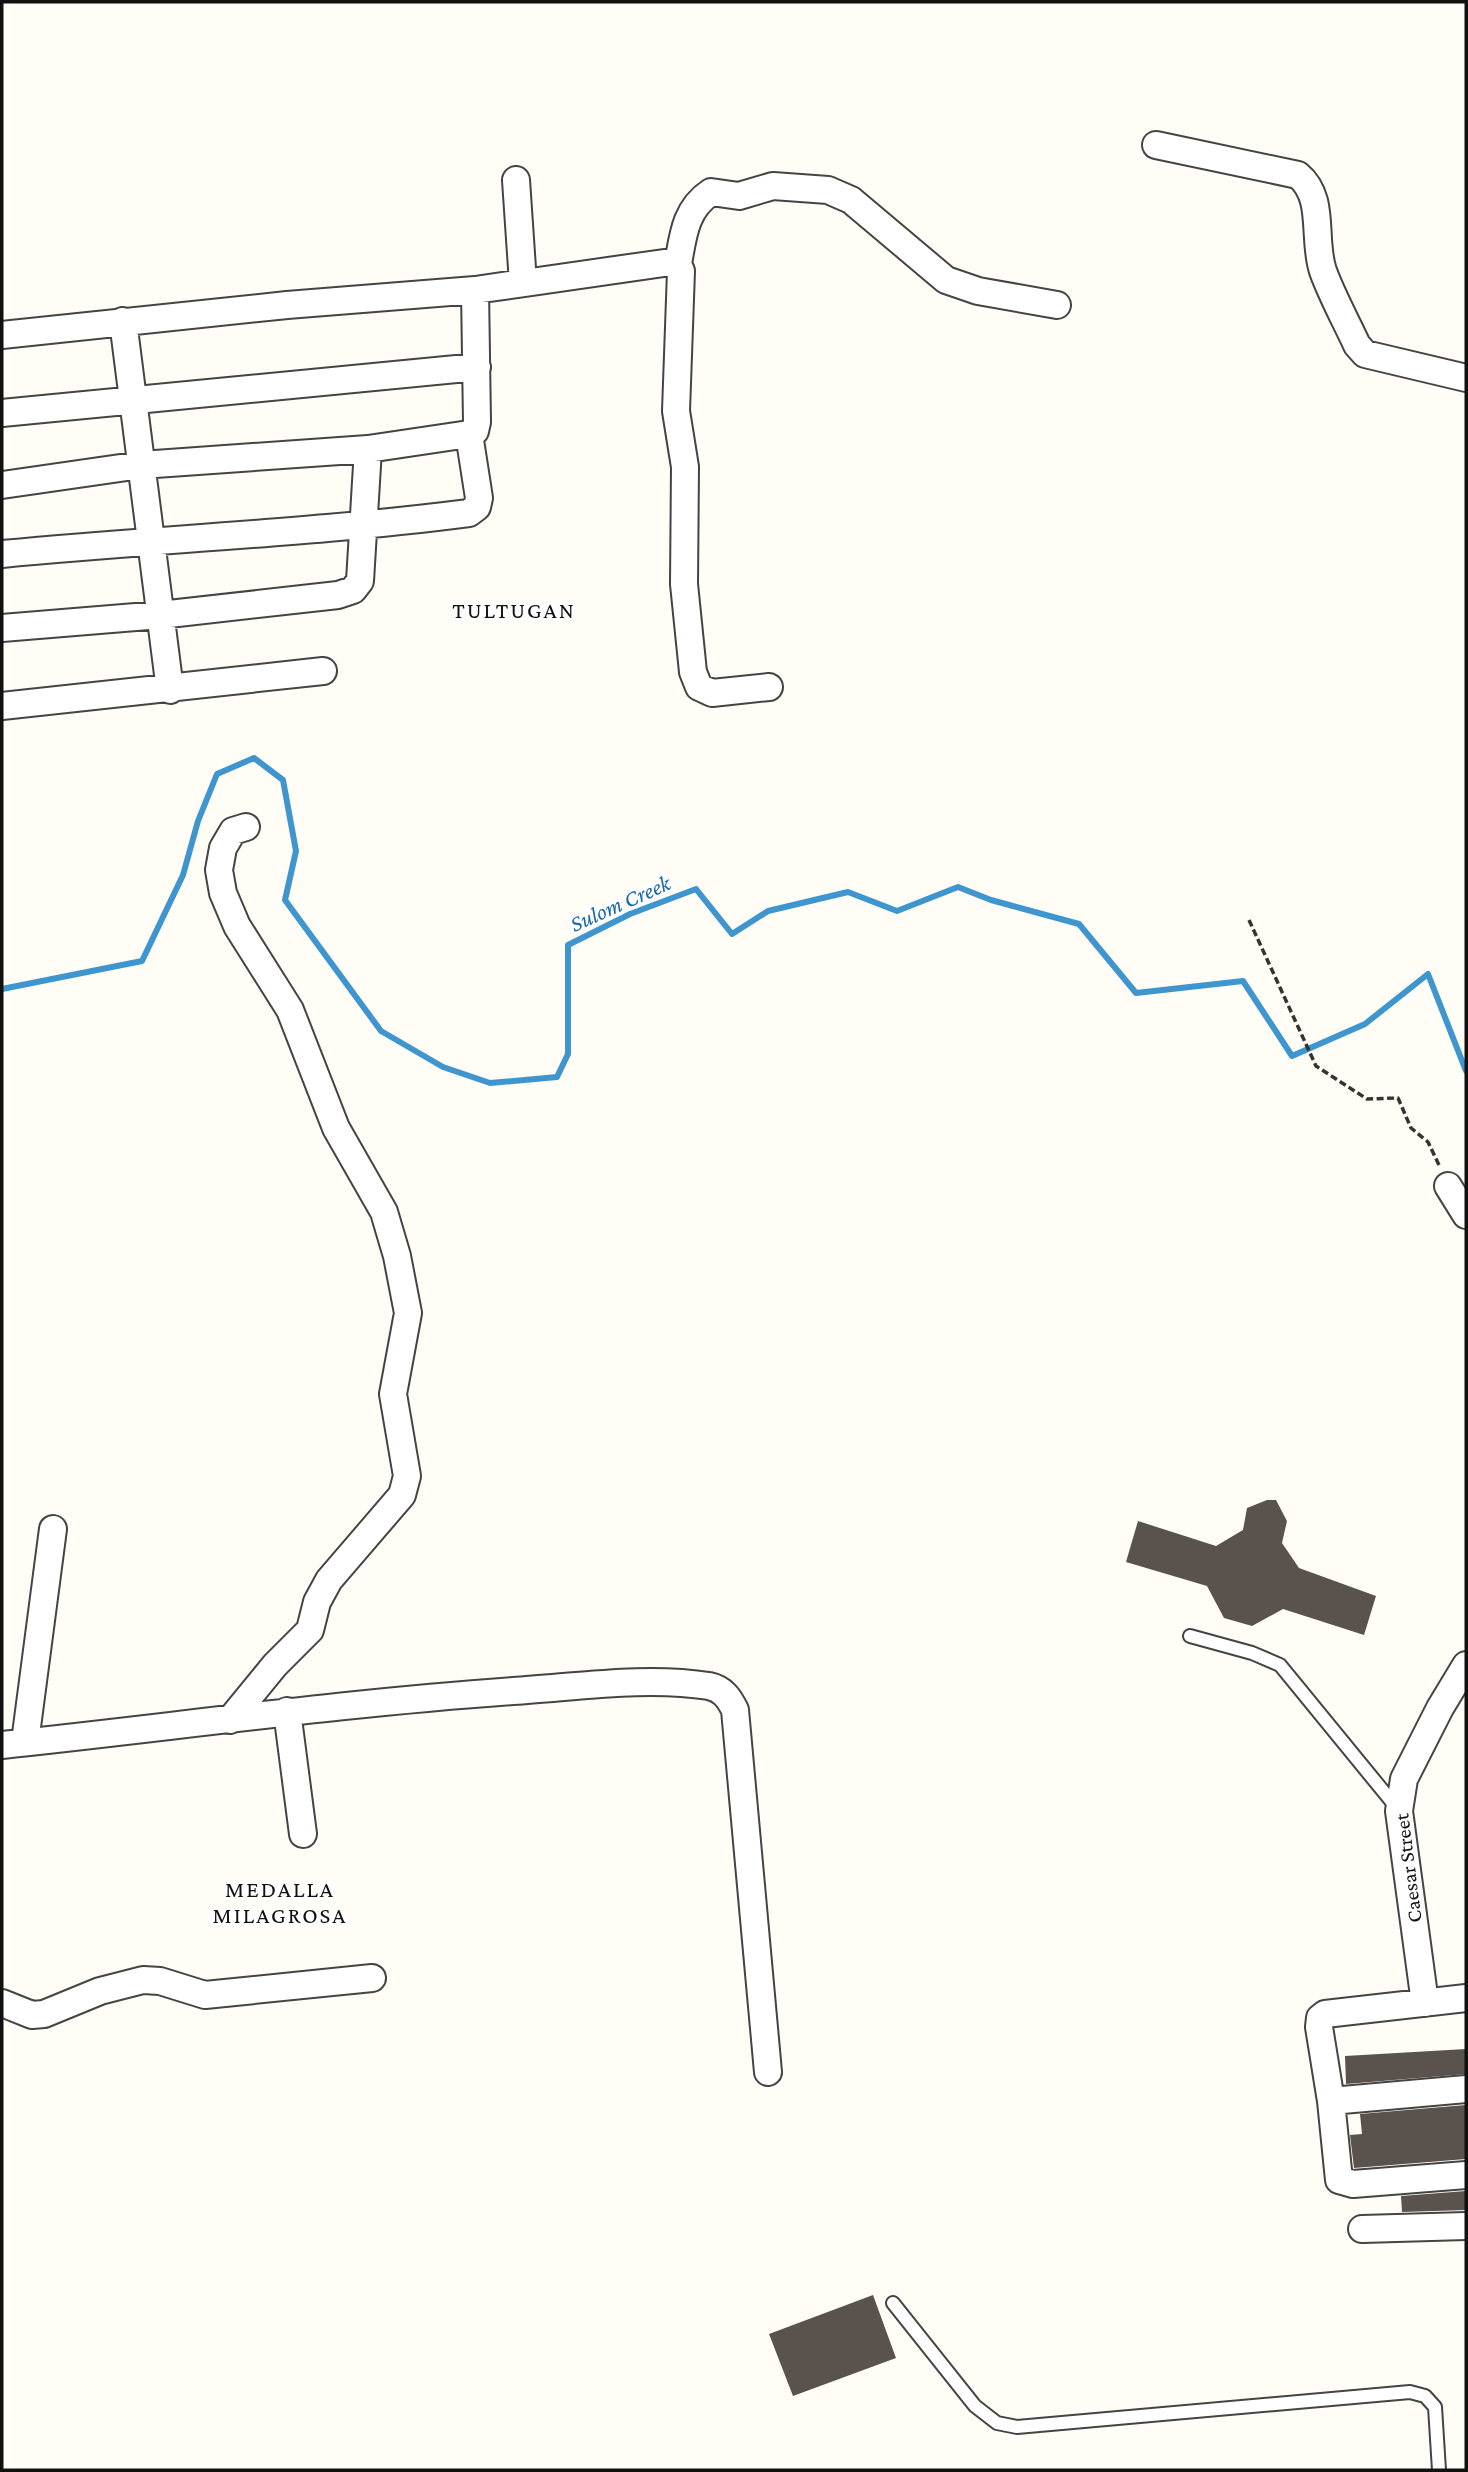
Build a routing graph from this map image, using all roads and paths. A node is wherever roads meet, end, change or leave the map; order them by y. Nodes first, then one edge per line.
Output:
1 (1156, 145) dead end
2 (516, 180) dead end
3 (678, 264) junction
4 (523, 283) junction
5 (475, 290) junction
6 (1057, 305) dead end
7 (123, 321) junction
8 (2, 335) edge
9 (477, 367) junction
10 (1466, 378) edge
11 (134, 401) junction
12 (2, 414) edge
13 (468, 434) junction
14 (368, 449) junction
15 (141, 465) junction
16 (2, 485) edge
17 (363, 527) junction
18 (151, 540) junction
19 (2, 554) edge
20 (160, 615) junction
21 (2, 628) edge
22 (323, 671) dead end
23 (769, 687) dead end
24 (170, 690) junction
25 (2, 706) edge
26 (246, 827) dead end
27 (1249, 920) dead end
28 (1448, 1186) joint
29 (1466, 1215) edge
30 (52, 1529) dead end
31 (1190, 1636) dead end
32 (1466, 1665) edge
33 (287, 1711) junction
34 (230, 1720) junction
35 (13, 1744) edge
36 (1399, 1811) junction
37 (303, 1834) dead end
38 (372, 1979) dead end
39 (1466, 1998) edge
40 (2, 2003) edge
41 (1424, 2003) junction
42 (768, 2072) dead end
43 (1466, 2089) edge
44 (1331, 2101) junction
45 (1466, 2175) edge
46 (1466, 2226) edge
47 (1362, 2228) dead end
48 (893, 2302) dead end
49 (1439, 2470) edge

1 - 10 street
2 - 4 street
3 - 4 street
3 - 6 street
3 - 23 street
4 - 5 street
5 - 7 street
5 - 9 street
7 - 8 street
7 - 11 street
9 - 11 street
9 - 13 street
11 - 12 street
11 - 15 street
13 - 14 street
13 - 17 street
14 - 15 street
14 - 17 street
15 - 16 street
15 - 18 street
17 - 18 street
17 - 20 street
18 - 19 street
18 - 20 street
20 - 21 street
20 - 24 street
22 - 24 street
24 - 25 street
26 - 34 street
27 - 28 path
28 - 29 street
30 - 35 street
31 - 36 lane
32 - 36 street, Caesar Street
33 - 34 street
33 - 37 street
33 - 42 street
34 - 35 street
36 - 41 street, Caesar Street
38 - 40 street
39 - 41 street
41 - 44 street
43 - 44 street
44 - 45 street
46 - 47 street
48 - 49 lane

